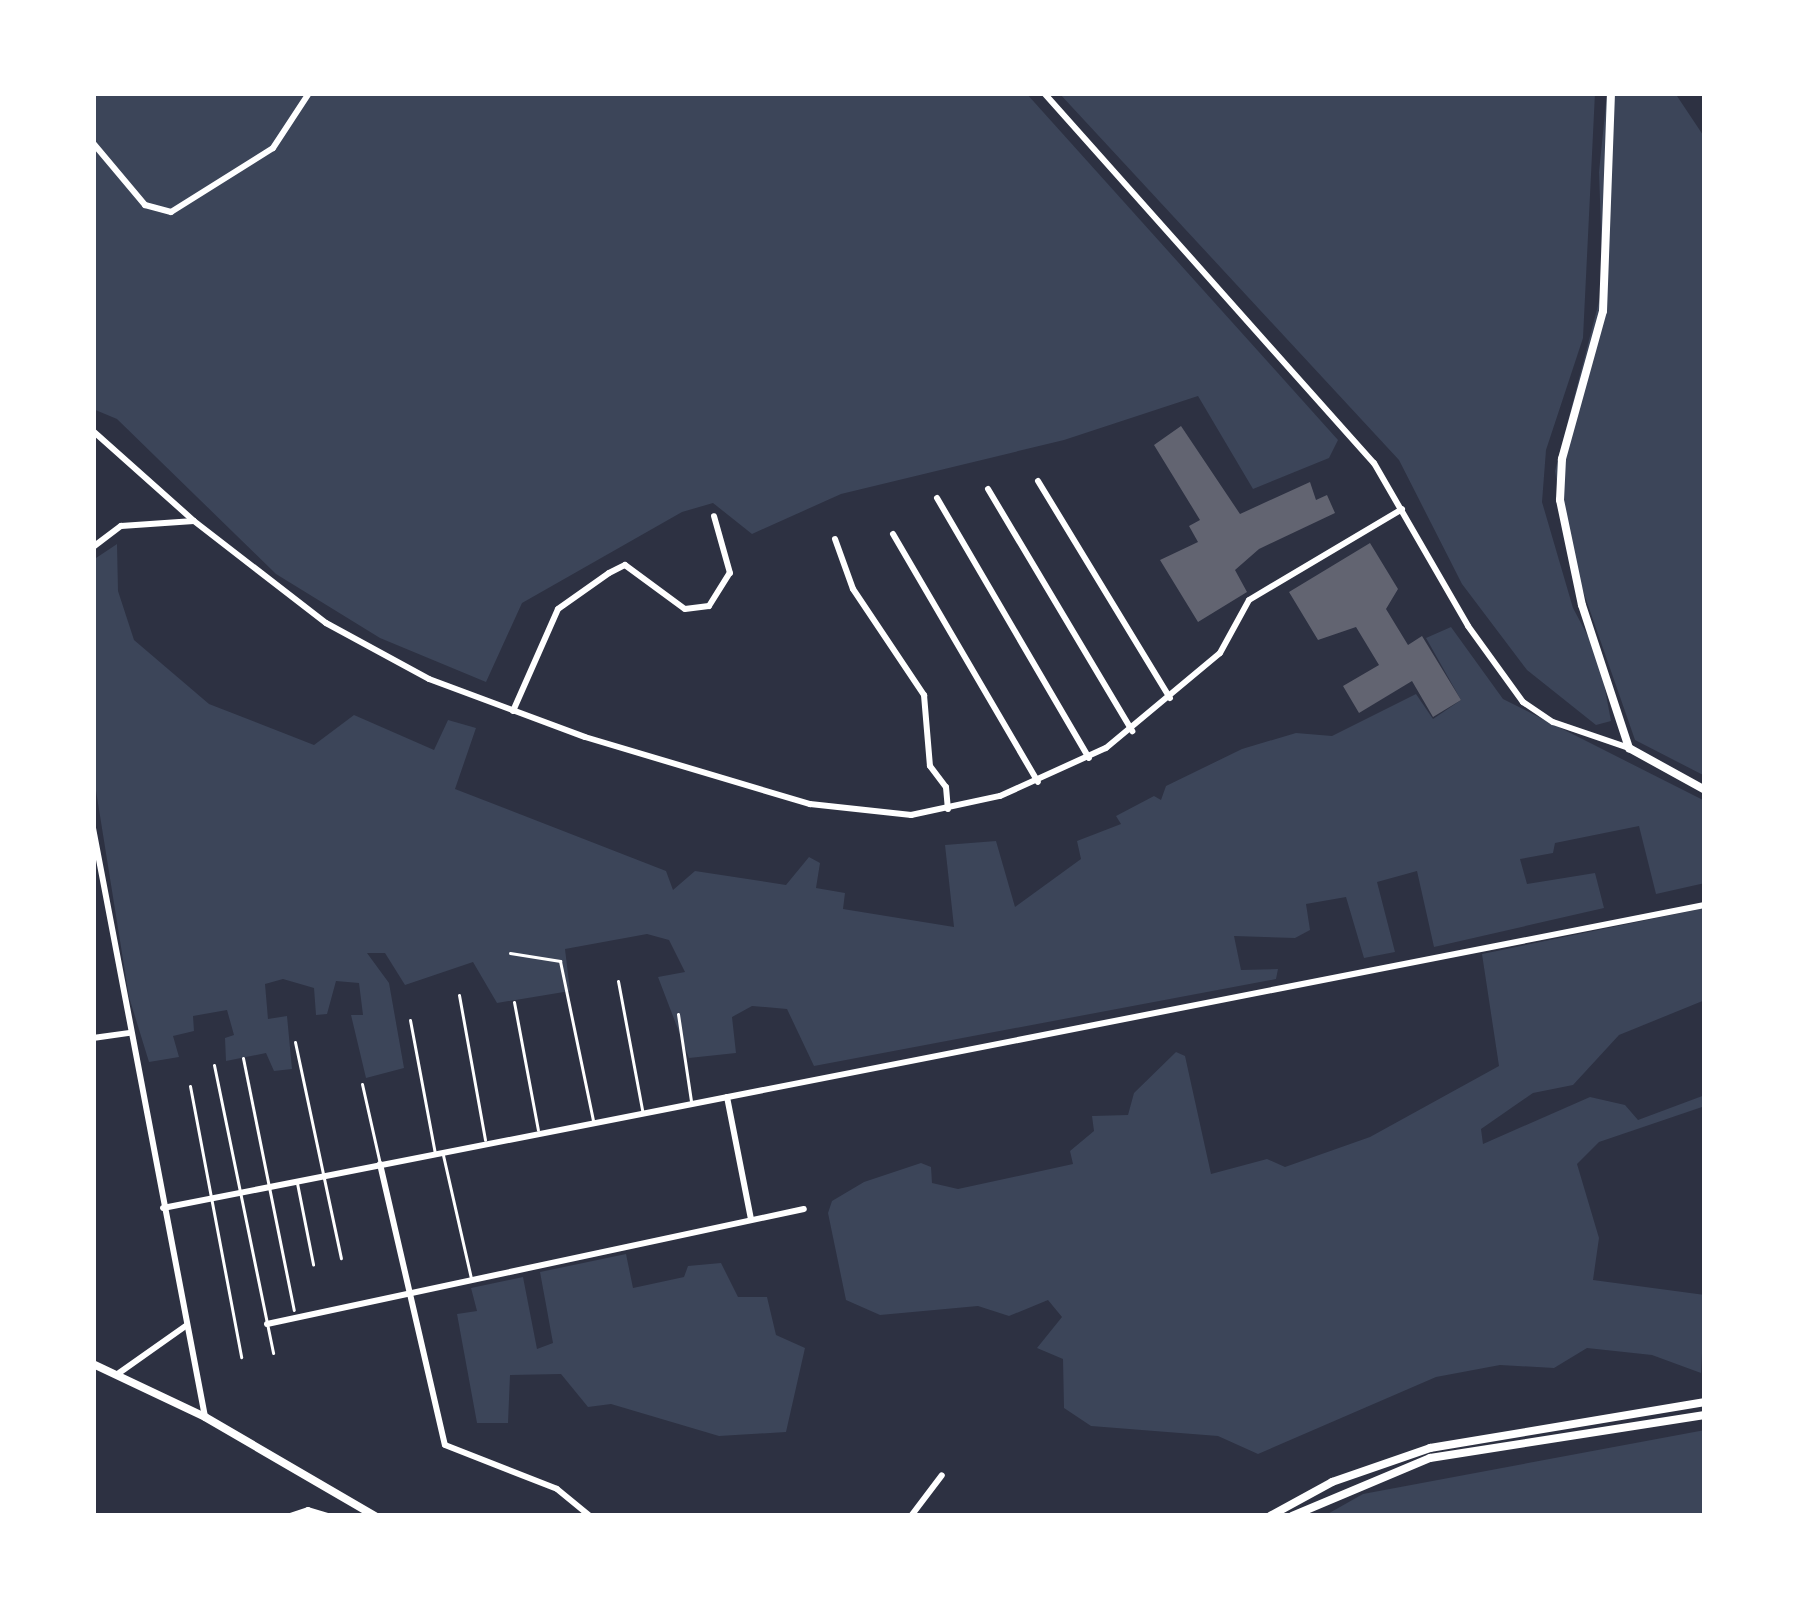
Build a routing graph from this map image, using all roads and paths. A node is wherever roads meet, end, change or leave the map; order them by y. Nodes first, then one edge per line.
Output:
1 (309, 93) edge
2 (1044, 93) edge
3 (1611, 93) edge
4 (93, 143) edge
5 (93, 430) edge
6 (1038, 481) dead end
7 (988, 489) dead end
8 (937, 498) dead end
9 (1402, 509) junction
10 (714, 516) dead end
11 (194, 520) junction
12 (893, 534) dead end
13 (835, 539) dead end
14 (93, 547) edge
15 (1170, 698) junction
16 (512, 711) junction
17 (1132, 731) junction
18 (1629, 748) junction
19 (1089, 758) junction
20 (1038, 782) junction
21 (1705, 790) edge
22 (948, 809) junction
23 (93, 828) edge
24 (1705, 905) edge
25 (510, 953) dead end
26 (618, 981) dead end
27 (458, 994) dead end
28 (514, 1002) dead end
29 (679, 1014) dead end
30 (410, 1020) dead end
31 (130, 1033) junction
32 (93, 1039) edge
33 (295, 1042) dead end
34 (243, 1058) dead end
35 (214, 1065) dead end
36 (362, 1084) dead end
37 (190, 1086) dead end
38 (727, 1097) junction
39 (691, 1104) junction
40 (643, 1114) junction
41 (593, 1123) junction
42 (538, 1134) junction
43 (485, 1144) junction
44 (439, 1154) junction
45 (380, 1165) junction
46 (325, 1176) junction
47 (297, 1182) junction
48 (270, 1187) junction
49 (241, 1193) junction
50 (211, 1199) junction
51 (163, 1208) junction
52 (803, 1209) dead end
53 (751, 1220) junction
54 (341, 1258) dead end
55 (313, 1264) dead end
56 (472, 1278) junction
57 (408, 1293) junction
58 (294, 1310) dead end
59 (267, 1324) junction
60 (187, 1325) junction
61 (273, 1353) dead end
62 (242, 1357) dead end
63 (93, 1364) edge
64 (118, 1373) junction
65 (1705, 1402) edge
66 (1705, 1415) edge
67 (205, 1417) junction
68 (1430, 1453) junction
69 (942, 1475) dead end
70 (290, 1516) edge
71 (328, 1516) edge
72 (375, 1516) edge
73 (590, 1516) edge
74 (911, 1516) edge
75 (1270, 1516) edge
76 (1292, 1516) edge

1 - 4 street
2 - 9 street
3 - 18 street
5 - 11 street
6 - 15 street
7 - 17 street
8 - 19 street
9 - 15 street
9 - 18 street
10 - 16 street
11 - 14 street
11 - 16 street
12 - 20 street
13 - 22 street
15 - 17 street
16 - 22 street
17 - 19 street
18 - 21 street
19 - 20 street
20 - 22 street
23 - 31 street
24 - 38 street
25 - 41 lane
26 - 40 lane
27 - 43 lane
28 - 42 lane
29 - 39 lane
30 - 44 lane
31 - 32 street
31 - 51 street
33 - 46 lane
34 - 48 lane
35 - 49 lane
36 - 45 lane
37 - 50 lane
38 - 39 street
38 - 53 street
39 - 40 street
40 - 41 street
41 - 42 street
42 - 43 street
43 - 44 street
44 - 45 street
44 - 56 lane
45 - 46 street
45 - 57 street
46 - 47 street
46 - 54 lane
47 - 48 street
47 - 55 lane
48 - 49 street
48 - 58 lane
49 - 50 street
49 - 59 lane
50 - 51 street
50 - 62 lane
51 - 60 street
52 - 53 street
53 - 56 street
56 - 57 street
57 - 59 street
57 - 73 street
59 - 61 lane
60 - 64 street
60 - 67 street
63 - 64 street
64 - 67 street
65 - 68 street
66 - 68 street
67 - 72 street
68 - 75 street
68 - 76 street
69 - 74 street
70 - 71 street

